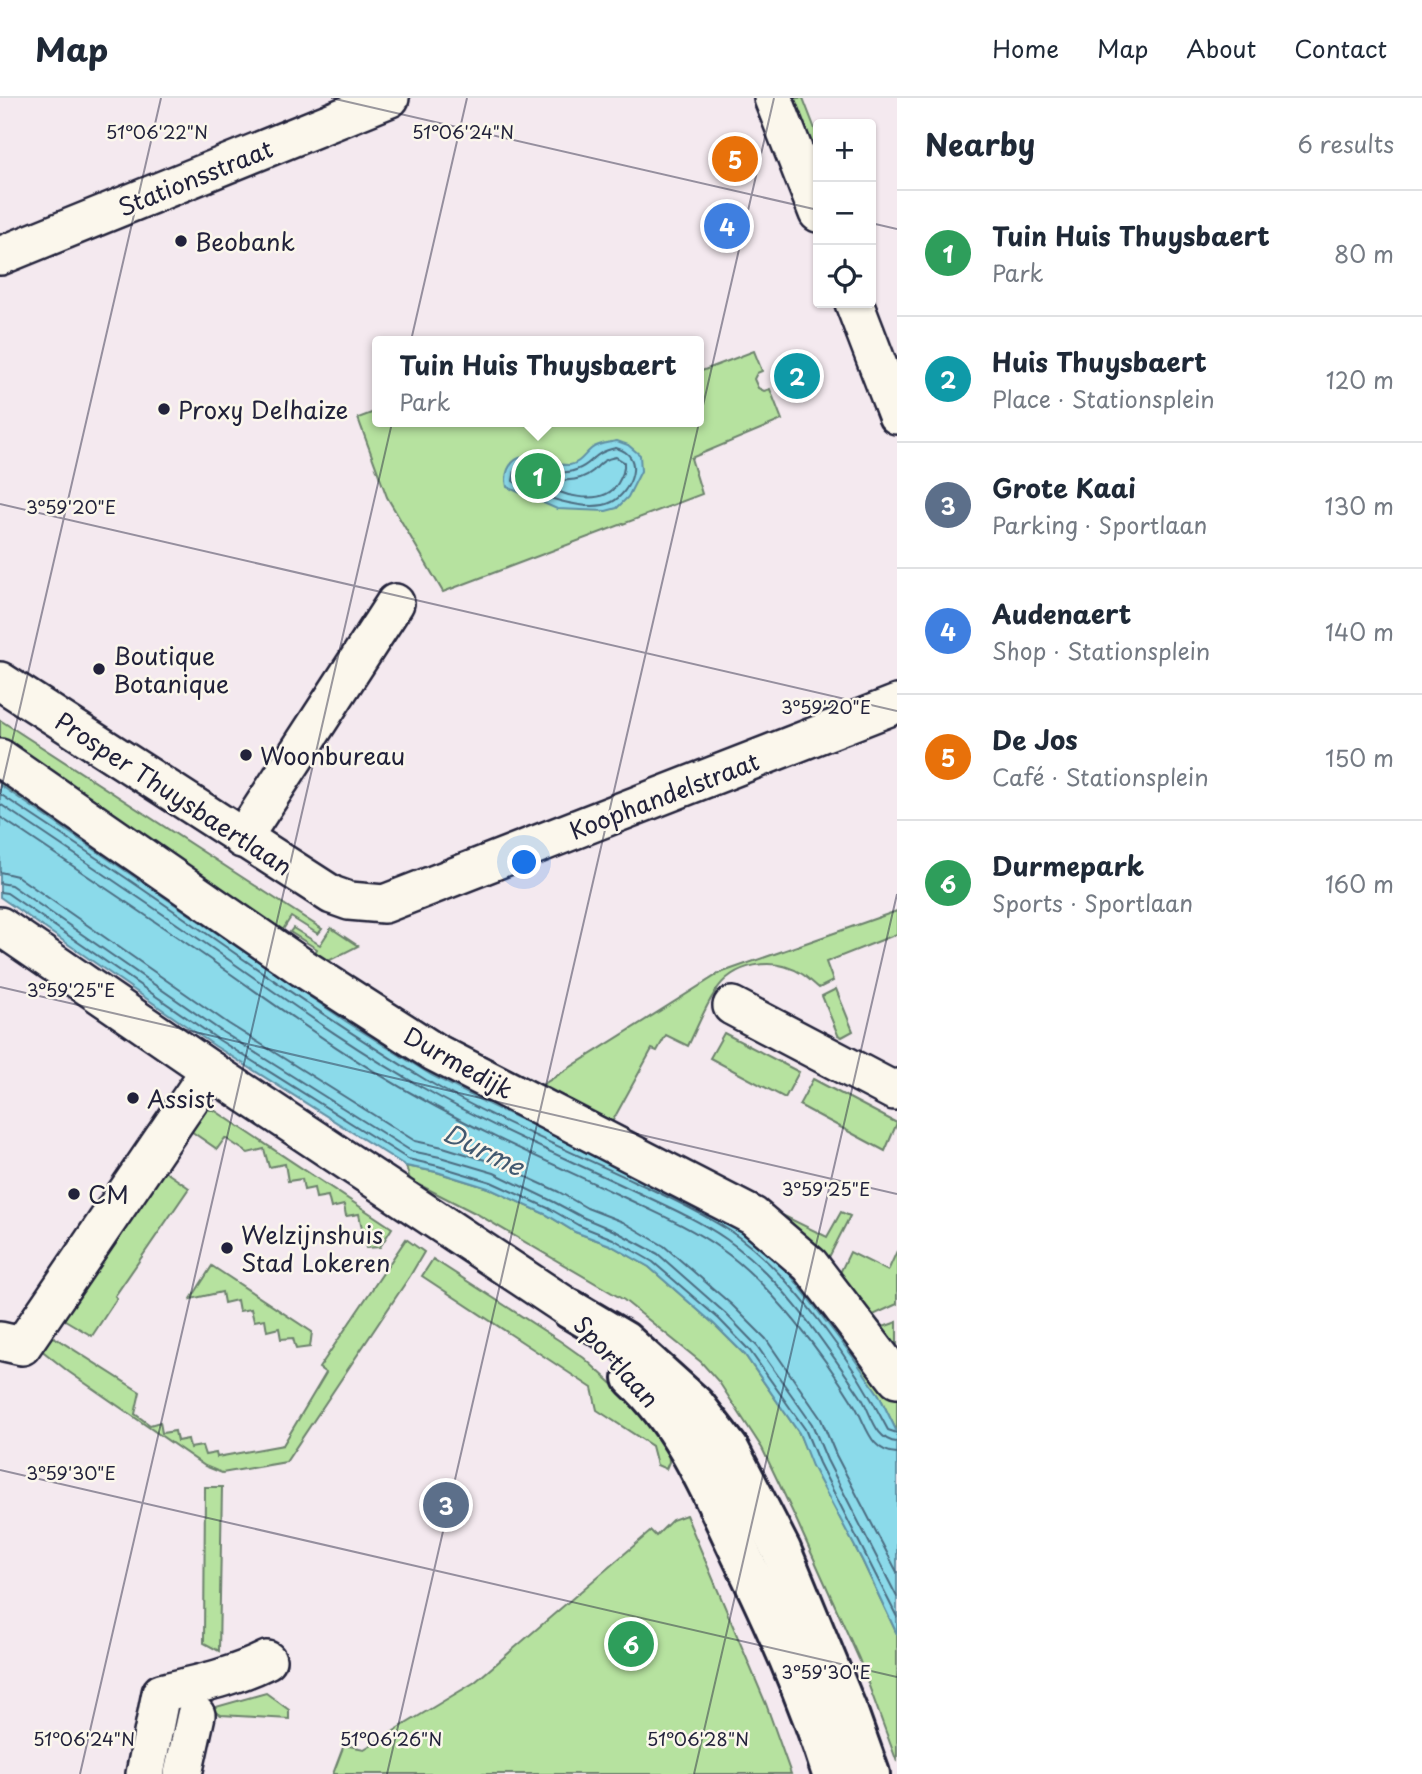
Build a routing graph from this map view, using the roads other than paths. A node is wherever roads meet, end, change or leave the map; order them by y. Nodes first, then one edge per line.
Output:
1 (773, 98) edge
2 (374, 101) edge
3 (813, 200) edge
4 (0, 256) edge
5 (856, 308) edge
6 (897, 415) edge
7 (395, 603) dead end
8 (0, 681) edge
9 (897, 704) edge
10 (0, 758) edge
11 (242, 839) junction
12 (349, 901) joint
13 (0, 926) edge
14 (732, 1006) dead end
15 (210, 1070) junction
16 (896, 1091) edge
17 (570, 1309) junction
18 (0, 1341) edge
19 (897, 1379) edge
20 (267, 1661) dead end
21 (196, 1715) dead end
22 (145, 1774) edge
23 (183, 1774) edge
24 (832, 1774) edge
25 (870, 1774) edge

1 - 3 street
2 - 4 street, Stationsstraat
5 - 6 street
7 - 11 street
8 - 11 street, Prosper Thuysbaertlaan
9 - 12 street, Koophandelstraat
10 - 19 street, Durmedijk
11 - 12 street, Prosper Thuysbaertlaan
13 - 15 street
14 - 16 street
15 - 17 street
15 - 18 street
17 - 24 main road, Sportlaan
17 - 25 main road, Sportlaan
20 - 22 street
21 - 23 street

